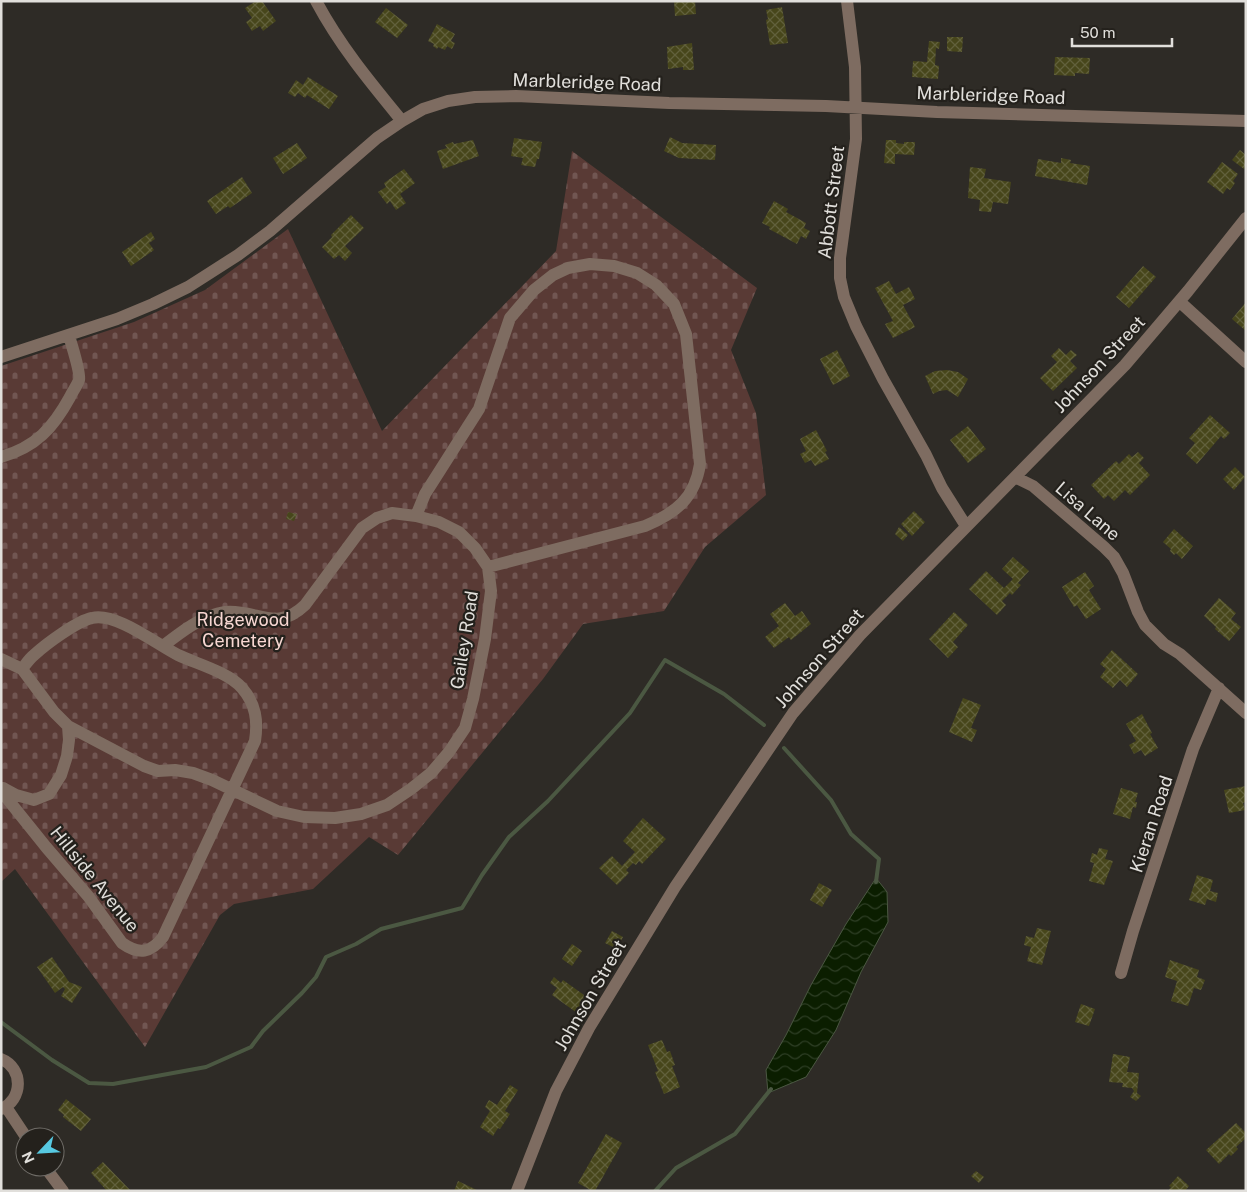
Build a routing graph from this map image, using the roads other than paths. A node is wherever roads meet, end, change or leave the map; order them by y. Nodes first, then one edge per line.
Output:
1 (316, 1) edge
2 (847, 1) edge
3 (855, 107) junction
4 (402, 121) junction
5 (1246, 121) edge
6 (1246, 218) edge
7 (1180, 302) junction
8 (69, 335) junction
9 (1, 357) edge
10 (1246, 362) edge
11 (1, 457) edge
12 (1015, 477) junction
13 (416, 516) junction
14 (966, 526) junction
15 (488, 567) junction
16 (164, 646) junction
17 (1, 659) edge
18 (22, 669) junction
19 (1219, 688) junction
20 (1246, 713) edge
21 (68, 726) junction
22 (1, 786) edge
23 (1, 790) edge
24 (233, 790) junction
25 (1121, 973) dead end
26 (1, 1059) edge
27 (4, 1108) edge
28 (18, 1127) edge
29 (52, 1177) edge
30 (63, 1191) edge
31 (516, 1191) edge

1 - 4 street
2 - 3 street, Abbott Street
3 - 4 street, Marbleridge Road
3 - 5 street, Marbleridge Road
3 - 14 street, Abbott Street
4 - 8 street, Marbleridge Road
6 - 7 street, Johnson Street
7 - 10 street
7 - 12 street, Johnson Street
8 - 9 street, Marbleridge Road
8 - 11 street
12 - 14 street, Johnson Street
12 - 19 street, Lisa Lane
13 - 15 street, Gailey Road
13 - 15 street
13 - 16 street, Gailey Road
14 - 31 street, Johnson Street
15 - 24 street, Gailey Road
16 - 18 street
16 - 24 street
17 - 18 street
18 - 21 street, Gailey Road
19 - 20 street, Lisa Lane
19 - 25 street, Kieran Road
21 - 22 street
21 - 24 street, Gailey Road
23 - 24 street, Hillside Avenue
26 - 27 street
27 - 28 street
29 - 30 street

